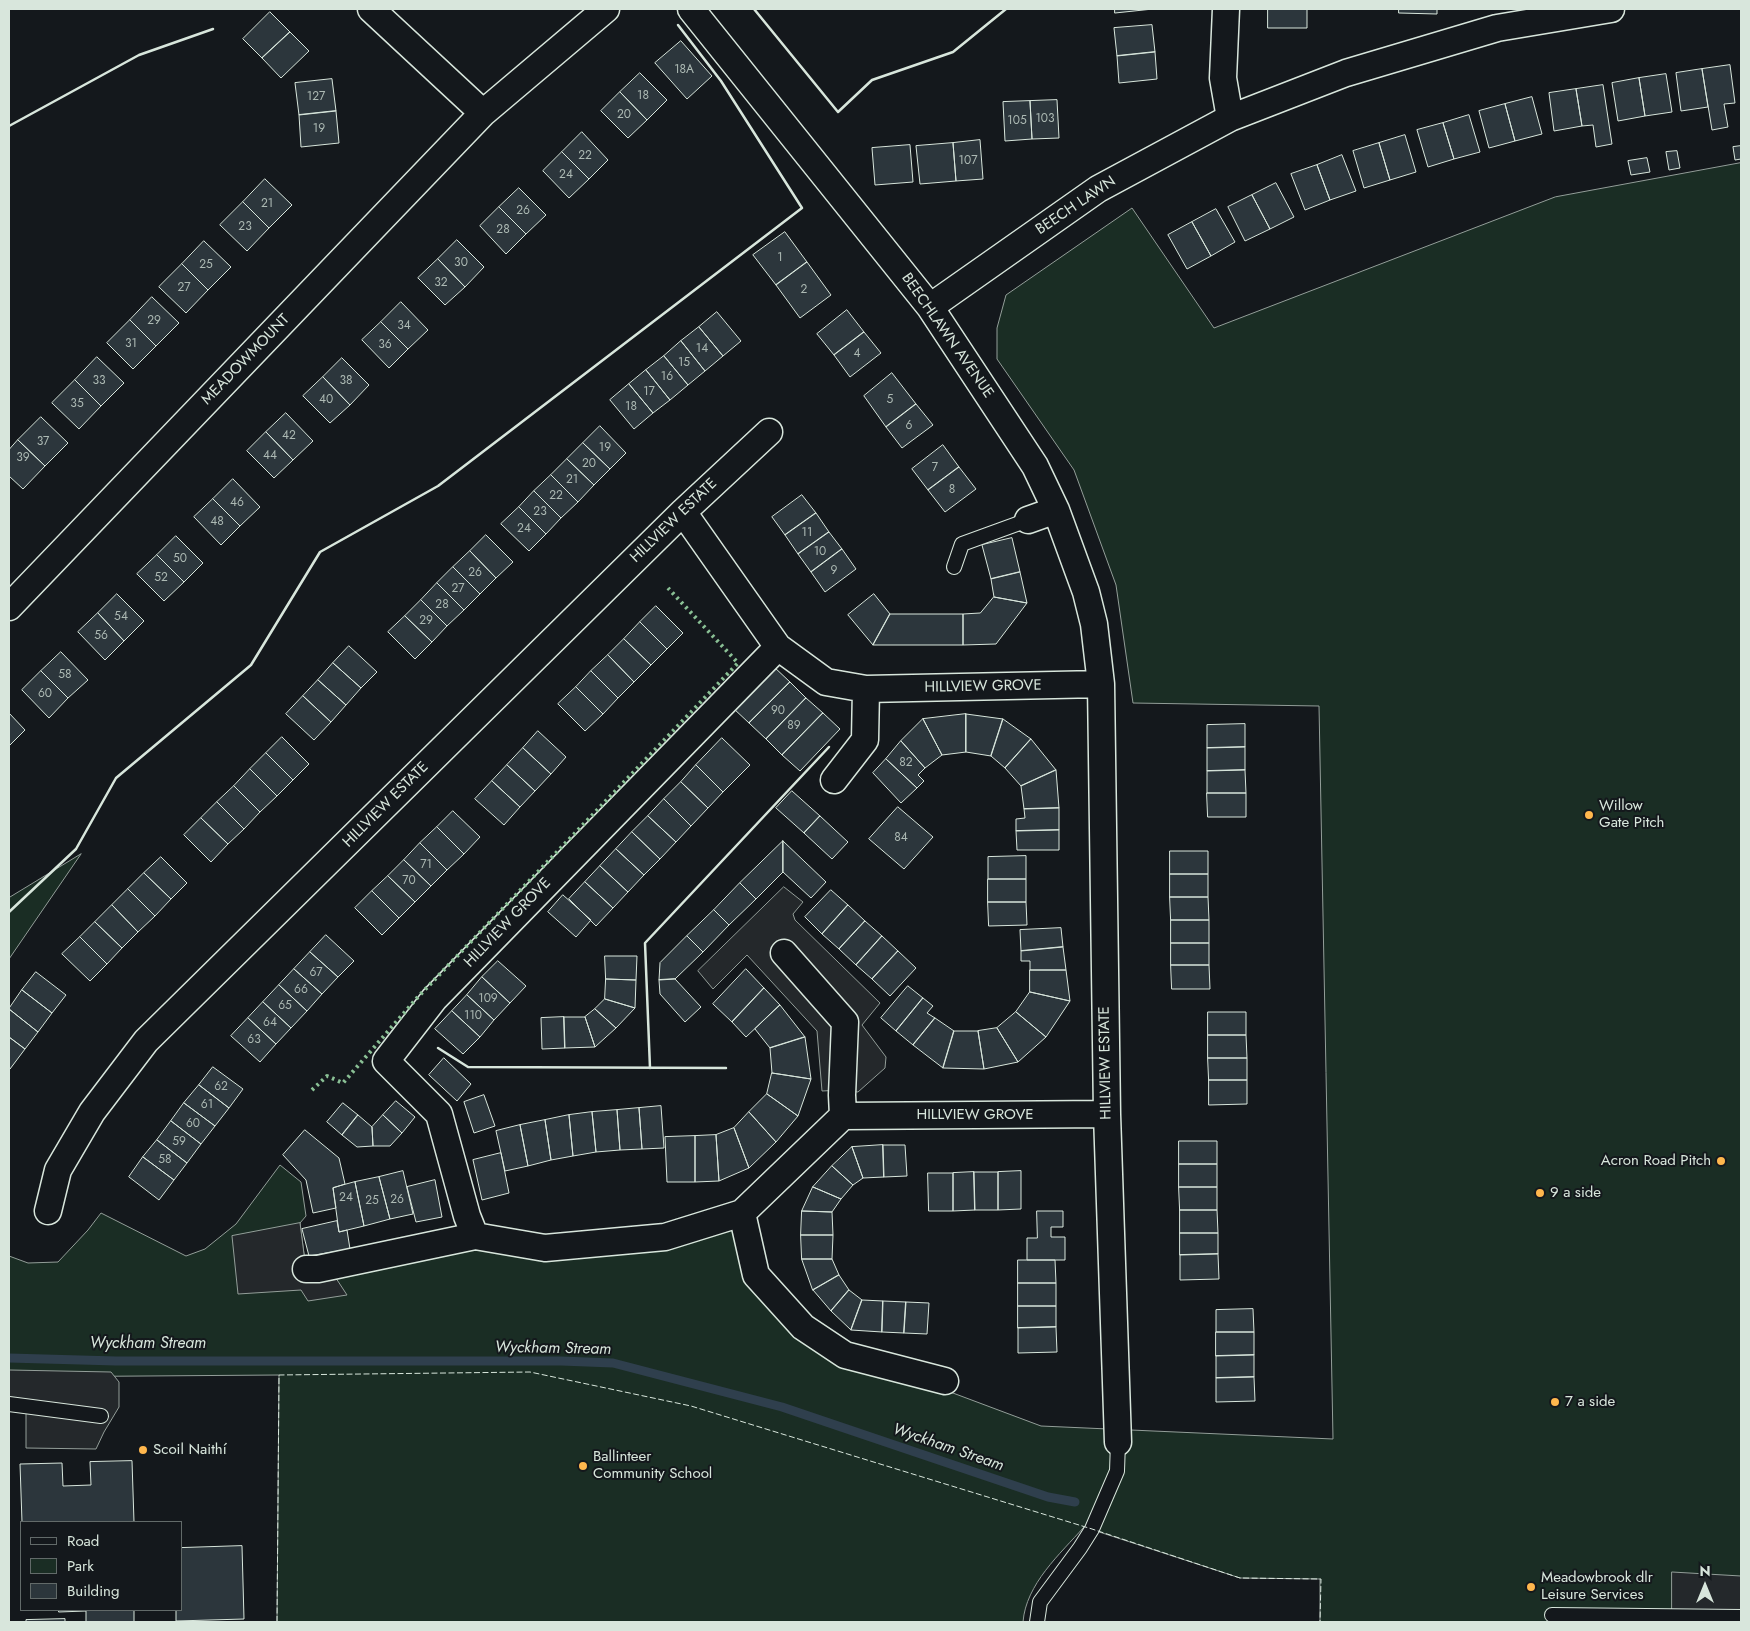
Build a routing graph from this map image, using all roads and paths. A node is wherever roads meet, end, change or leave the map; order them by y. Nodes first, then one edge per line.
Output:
1 (371, 9) edge
2 (606, 9) edge
3 (691, 9) edge
4 (1226, 9) edge
5 (1611, 9) edge
6 (1497, 19) edge
7 (483, 113) junction
8 (1230, 118) junction
9 (930, 307) junction
10 (769, 432) dead end
11 (1056, 510) junction
12 (683, 512) junction
13 (1028, 520) joint
14 (954, 567) dead end
15 (9, 607) edge
16 (778, 647) junction
17 (1101, 684) junction
18 (866, 689) junction
19 (834, 780) dead end
20 (784, 953) dead end
21 (1107, 1114) junction
22 (843, 1116) junction
23 (48, 1211) dead end
24 (742, 1212) junction
25 (475, 1236) junction
26 (306, 1269) dead end
27 (945, 1381) dead end
28 (9, 1404) edge
29 (101, 1416) dead end
30 (1118, 1442) joint
31 (1552, 1615) dead end
32 (1741, 1617) edge
33 (1037, 1622) edge

1 - 7 street
2 - 7 street, MEADOWMOUNT
3 - 9 street, BEECHLAWN AVENUE
4 - 8 street
5 - 6 street, BEECH LAWN
6 - 8 street, BEECH LAWN
7 - 15 street, MEADOWMOUNT
8 - 9 street, BEECH LAWN
9 - 11 street, BEECHLAWN AVENUE
10 - 12 street, HILLVIEW ESTATE
11 - 13 street
11 - 17 street, BEECHLAWN AVENUE
12 - 16 street, HILLVIEW GROVE
12 - 23 street, HILLVIEW ESTATE
13 - 14 lane
16 - 18 street, HILLVIEW GROVE
16 - 25 street, HILLVIEW GROVE
17 - 18 street, HILLVIEW GROVE
17 - 21 street, HILLVIEW ESTATE
18 - 19 street
20 - 22 street
21 - 22 street, HILLVIEW GROVE
21 - 30 street, HILLVIEW ESTATE
22 - 24 street
24 - 25 street
24 - 27 street
25 - 26 street
28 - 29 lane
30 - 33 lane
31 - 32 lane

